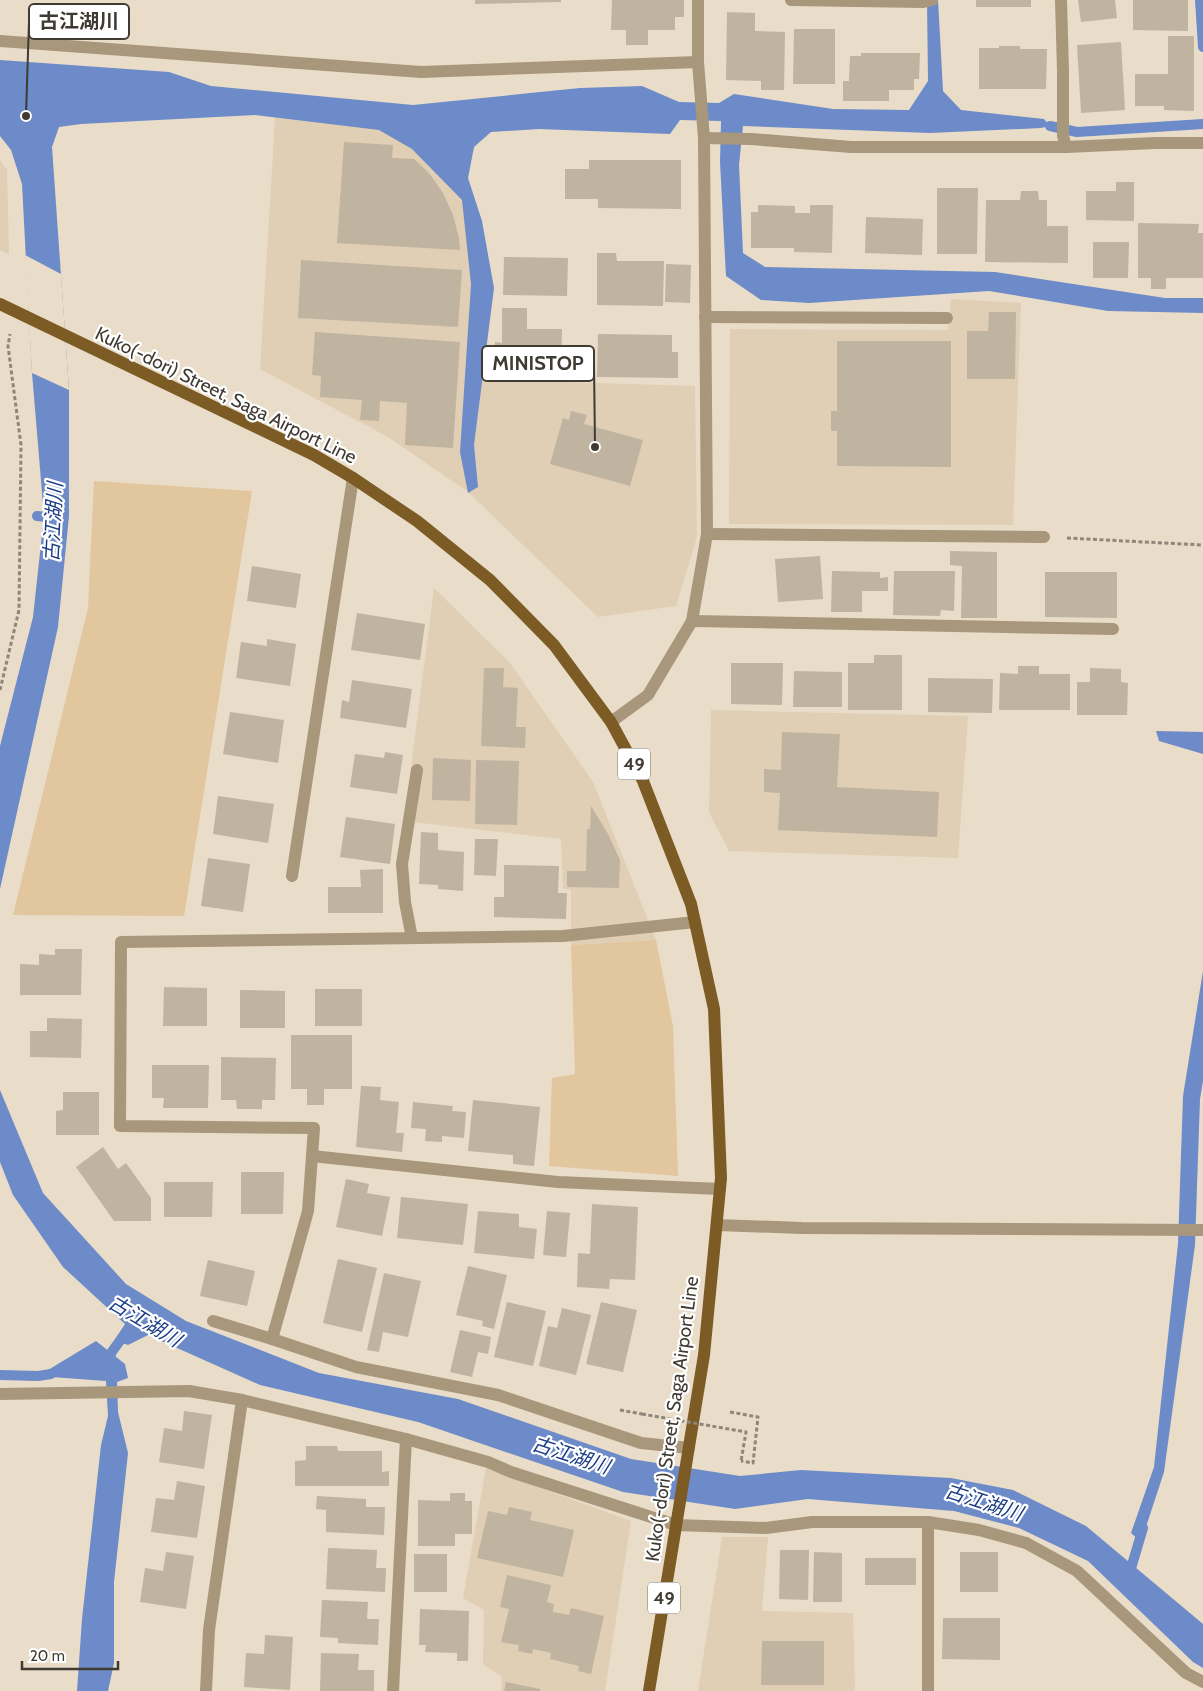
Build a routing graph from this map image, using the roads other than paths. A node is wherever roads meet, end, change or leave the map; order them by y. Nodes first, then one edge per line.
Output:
1 (698, 0) edge
2 (791, 0) edge
3 (1061, 0) edge
4 (927, 1) edge
5 (0, 41) edge
6 (698, 62) junction
7 (703, 132) junction
8 (1064, 142) junction
9 (1203, 143) edge
10 (0, 304) edge
11 (706, 317) junction
12 (947, 318) dead end
13 (352, 478) junction
14 (707, 534) junction
15 (1044, 537) road end
16 (692, 621) junction
17 (1113, 629) dead end
18 (611, 722) junction
19 (417, 770) dead end
20 (292, 876) dead end
21 (696, 922) junction
22 (412, 938) junction
23 (312, 1156) junction
24 (720, 1189) junction
25 (717, 1225) junction
26 (1203, 1230) edge
27 (213, 1322) dead end
28 (272, 1339) junction
29 (0, 1394) edge
30 (242, 1400) junction
31 (406, 1439) junction
32 (689, 1448) junction
33 (928, 1522) junction
34 (676, 1526) junction
35 (1203, 1682) edge
36 (206, 1691) edge
37 (393, 1691) edge
38 (649, 1691) edge
39 (928, 1691) edge

1 - 6 street
2 - 4 street
3 - 8 street
5 - 6 street
6 - 7 street
7 - 8 street
7 - 11 street
8 - 9 street
10 - 13 main road, Kuko(-dori) Street, Saga Airport Line / 49
11 - 12 street
11 - 14 street
13 - 18 main road, Kuko(-dori) Street, Saga Airport Line / 49
13 - 20 street
14 - 15 street
14 - 16 street
16 - 17 street
16 - 18 street
18 - 21 main road, Kuko(-dori) Street, Saga Airport Line / 49
19 - 22 street
21 - 22 street
21 - 24 main road, Kuko(-dori) Street, Saga Airport Line / 49
22 - 23 street
23 - 24 street
23 - 28 street
24 - 25 main road, Kuko(-dori) Street, Saga Airport Line / 49
25 - 26 street
25 - 32 main road, Kuko(-dori) Street, Saga Airport Line / 49
27 - 28 street
28 - 32 street
29 - 30 street
30 - 31 street
30 - 36 street
31 - 34 street
31 - 37 street
32 - 34 main road, Kuko(-dori) Street, Saga Airport Line / 49
33 - 34 street
33 - 35 street
33 - 39 street
34 - 38 main road, Kuko(-dori) Street, Saga Airport Line / 49

